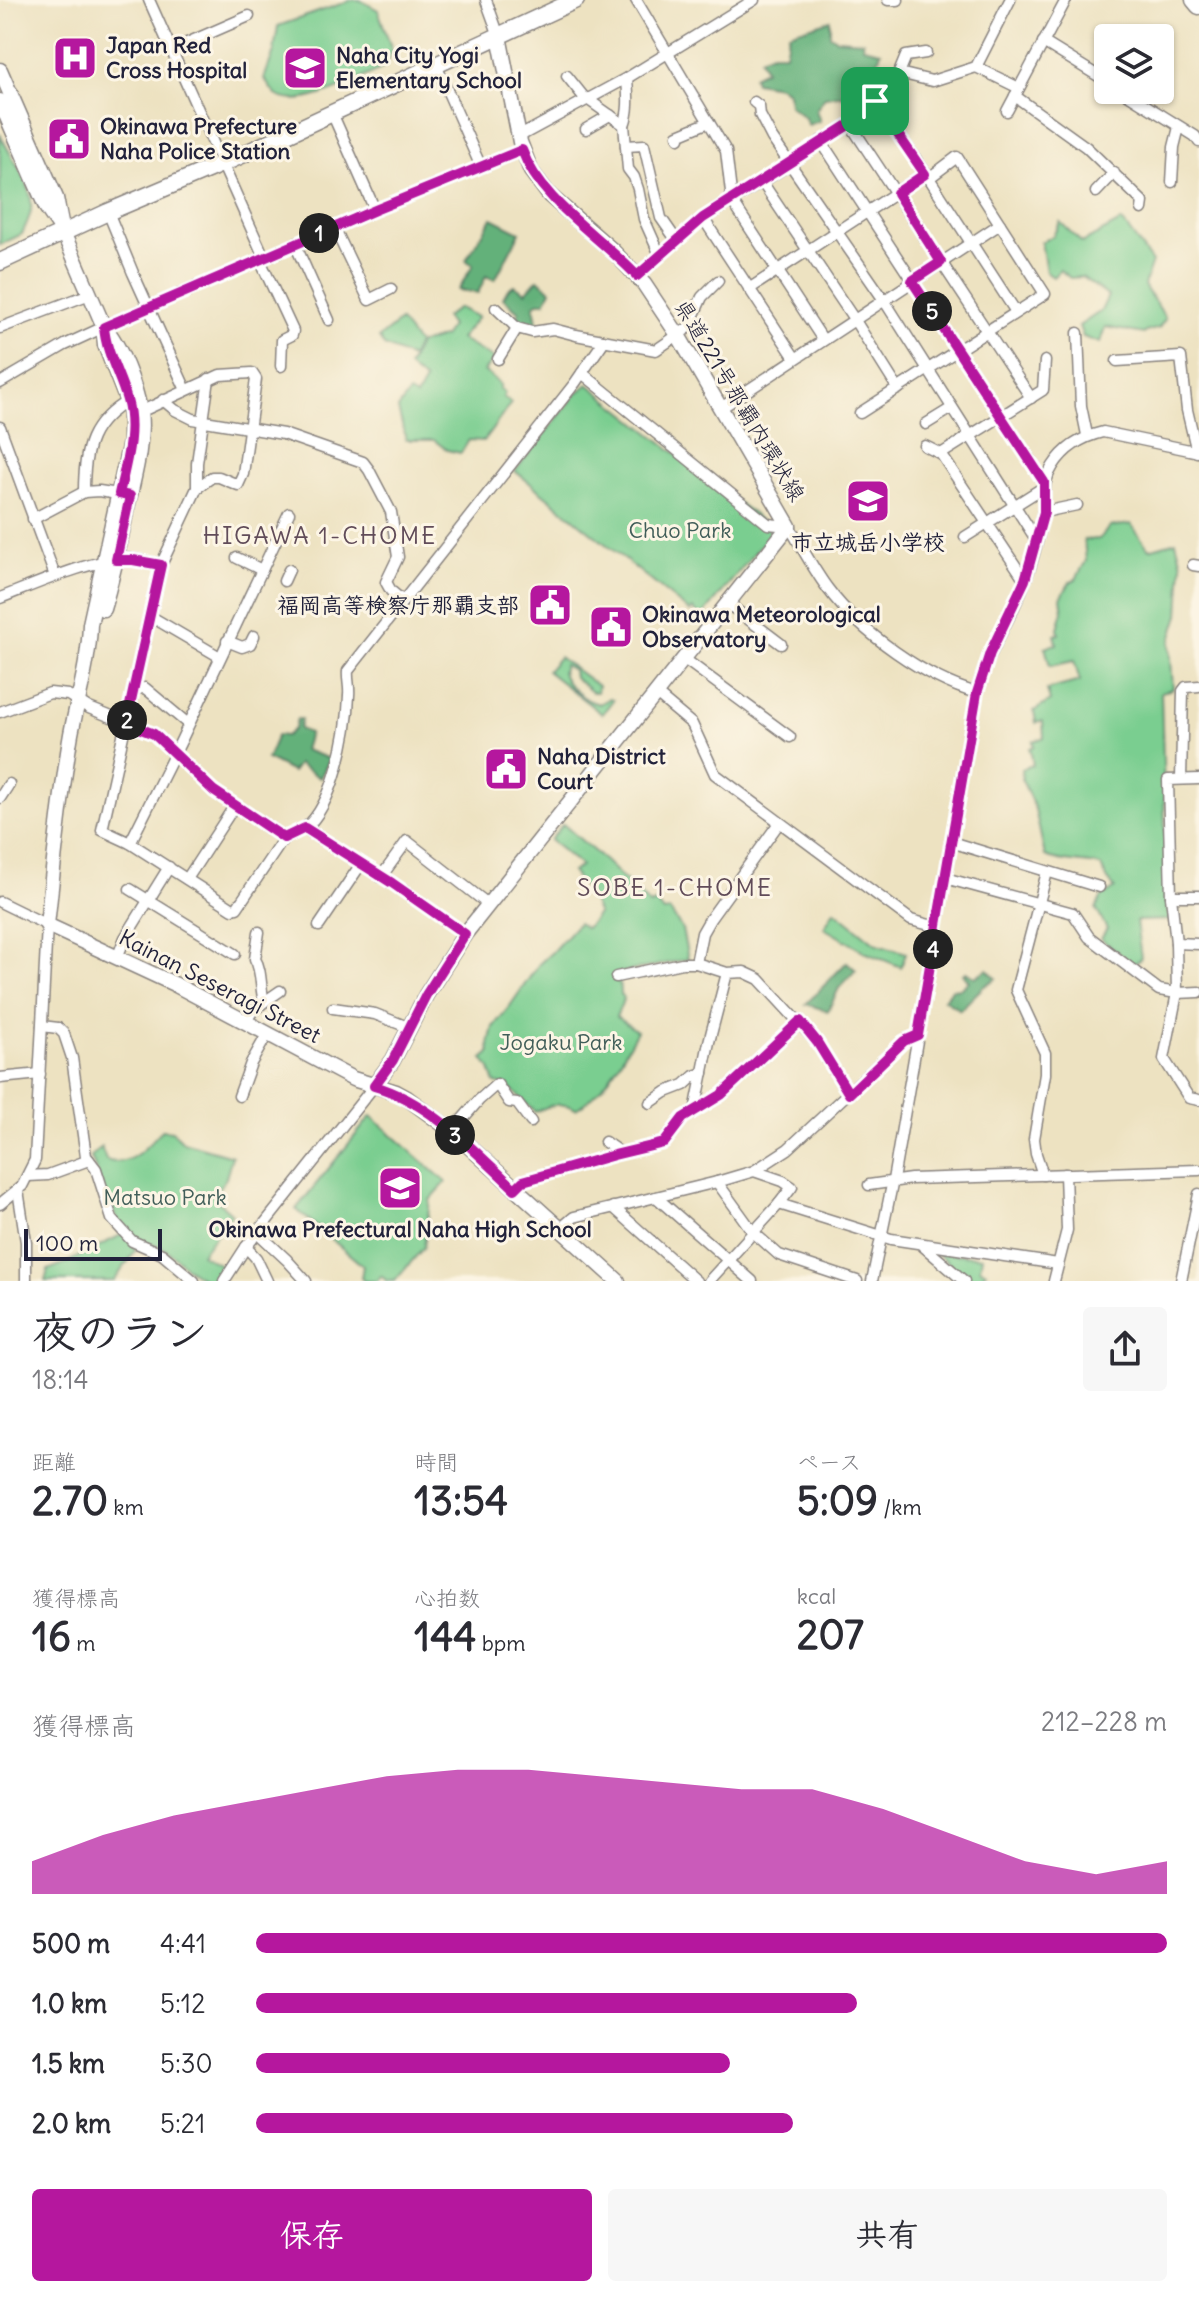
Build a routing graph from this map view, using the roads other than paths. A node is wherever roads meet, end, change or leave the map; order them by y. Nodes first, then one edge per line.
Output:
1 (149, 0) edge
2 (486, 0) edge
3 (576, 0) edge
4 (636, 0) edge
5 (754, 0) edge
6 (888, 0) edge
7 (898, 0) edge
8 (1010, 0) edge
9 (1066, 0) edge
10 (1194, 0) edge
11 (554, 6) edge
12 (1199, 6) edge
13 (249, 16) dead end
14 (499, 36) junction
15 (1043, 42) junction
16 (171, 50) junction
17 (926, 53) dead end
18 (668, 54) junction
19 (436, 65) junction
20 (976, 67) junction
21 (0, 70) edge
22 (899, 73) junction
23 (1094, 73) edge
24 (567, 76) dead end
25 (627, 78) junction
26 (1017, 92) junction
27 (590, 99) junction
28 (0, 101) edge
29 (875, 101) junction
30 (754, 102) dead end
31 (1143, 104) edge
32 (1007, 111) dead end
33 (332, 113) junction
34 (610, 115) junction
35 (709, 122) junction
36 (850, 124) junction
37 (624, 125) junction
38 (1179, 127) junction
39 (586, 129) dead end
40 (679, 138) dead end
41 (821, 141) junction
42 (1199, 142) edge
43 (520, 143) junction
44 (626, 146) junction
45 (790, 162) junction
46 (223, 163) junction
47 (481, 167) junction
48 (1114, 173) junction
49 (927, 176) junction
50 (762, 182) junction
51 (1172, 182) dead end
52 (1096, 192) dead end
53 (897, 193) junction
54 (732, 201) junction
55 (1142, 209) dead end
56 (375, 210) junction
57 (108, 212) junction
58 (866, 212) junction
59 (703, 218) junction
60 (1000, 224) junction
61 (334, 227) junction
62 (837, 230) junction
63 (63, 232) junction
64 (677, 241) junction
65 (972, 242) junction
66 (295, 244) junction
67 (808, 251) junction
68 (660, 255) junction
69 (262, 258) junction
70 (0, 262) edge
71 (941, 262) junction
72 (778, 270) junction
73 (637, 276) junction
74 (718, 281) dead end
75 (912, 281) junction
76 (391, 289) dead end
77 (749, 289) junction
78 (90, 294) junction
79 (884, 300) junction
80 (148, 307) junction
81 (496, 308) dead end
82 (1016, 312) junction
83 (854, 319) junction
84 (329, 320) dead end
85 (104, 327) junction
86 (0, 328) edge
87 (517, 328) junction
88 (988, 331) junction
89 (1078, 333) dead end
90 (678, 335) junction
91 (823, 340) junction
92 (604, 341) junction
93 (957, 350) junction
94 (795, 358) junction
95 (498, 359) dead end
96 (1045, 361) dead end
97 (1117, 361) dead end
98 (281, 366) dead end
99 (928, 369) junction
100 (582, 373) junction
101 (209, 379) junction
102 (0, 383) edge
103 (898, 389) junction
104 (186, 390) junction
105 (1031, 398) junction
106 (132, 399) junction
107 (163, 400) junction
108 (721, 408) junction
109 (952, 408) junction
110 (140, 412) junction
111 (860, 413) dead end
112 (1001, 417) junction
113 (203, 421) junction
114 (926, 424) dead end
115 (0, 427) edge
116 (249, 428) junction
117 (1087, 435) junction
118 (970, 436) junction
119 (925, 446) dead end
120 (1198, 452) edge
121 (941, 454) junction
122 (1044, 484) junction
123 (197, 488) junction
124 (84, 492) junction
125 (124, 495) junction
126 (1016, 505) junction
127 (1077, 505) dead end
128 (1044, 512) junction
129 (289, 513) dead end
130 (33, 519) junction
131 (988, 524) junction
132 (789, 526) junction
133 (965, 537) dead end
134 (1037, 541) junction
135 (237, 558) dead end
136 (110, 561) junction
137 (161, 565) junction
138 (262, 570) junction
139 (55, 576) junction
140 (1025, 580) junction
141 (0, 598) edge
142 (403, 601) junction
143 (727, 603) junction
144 (150, 616) junction
145 (254, 636) dead end
146 (227, 641) junction
147 (781, 644) dead end
148 (220, 657) junction
149 (683, 658) junction
150 (1199, 686) edge
151 (134, 689) junction
152 (655, 693) junction
153 (977, 693) junction
154 (78, 701) junction
155 (0, 712) edge
156 (126, 723) junction
157 (188, 724) junction
158 (790, 737) dead end
159 (175, 753) junction
160 (1181, 779) junction
161 (1199, 779) edge
162 (9, 784) dead end
163 (0, 798) edge
164 (235, 805) junction
165 (779, 823) junction
166 (305, 828) junction
167 (284, 838) junction
168 (951, 842) junction
169 (130, 843) junction
170 (361, 864) junction
171 (169, 867) junction
172 (1047, 872) junction
173 (381, 877) junction
174 (945, 878) junction
175 (187, 879) junction
176 (1099, 887) dead end
177 (130, 889) dead end
178 (1171, 896) junction
179 (1199, 896) edge
180 (148, 900) junction
181 (0, 902) edge
182 (1039, 904) junction
183 (489, 905) junction
184 (47, 925) junction
185 (319, 926) dead end
186 (937, 927) junction
187 (259, 932) dead end
188 (465, 934) junction
189 (1176, 943) junction
190 (1199, 944) edge
191 (235, 954) dead end
192 (117, 958) junction
193 (696, 963) junction
194 (727, 973) junction
195 (616, 977) dead end
196 (280, 991) dead end
197 (1199, 992) edge
198 (1177, 993) junction
199 (264, 1002) junction
200 (333, 1008) dead end
201 (800, 1021) junction
202 (246, 1022) junction
203 (42, 1026) junction
204 (410, 1028) junction
205 (268, 1033) junction
206 (918, 1035) junction
207 (703, 1073) junction
208 (40, 1074) junction
209 (0, 1078) edge
210 (374, 1086) junction
211 (849, 1094) junction
212 (239, 1096) dead end
213 (1199, 1100) edge
214 (650, 1103) dead end
215 (695, 1111) junction
216 (531, 1122) dead end
217 (452, 1131) junction
218 (605, 1142) dead end
219 (621, 1153) junction
220 (89, 1160) junction
221 (1199, 1170) edge
222 (754, 1171) junction
223 (1065, 1174) junction
224 (1043, 1175) junction
225 (28, 1176) junction
226 (893, 1180) junction
227 (717, 1182) junction
228 (869, 1185) dead end
229 (515, 1189) junction
230 (18, 1190) junction
231 (1199, 1194) edge
232 (656, 1197) junction
233 (0, 1204) edge
234 (779, 1204) junction
235 (613, 1207) junction
236 (1196, 1219) edge
237 (560, 1229) junction
238 (257, 1232) junction
239 (753, 1232) junction
240 (881, 1237) junction
241 (923, 1245) junction
242 (246, 1247) junction
243 (728, 1259) junction
244 (1058, 1264) junction
245 (26, 1281) edge
246 (194, 1281) edge
247 (224, 1281) edge
248 (267, 1281) edge
249 (306, 1281) edge
250 (618, 1281) edge
251 (696, 1281) edge
252 (709, 1281) edge
253 (752, 1281) edge
254 (857, 1281) edge
255 (872, 1281) edge
256 (964, 1281) edge
257 (1054, 1281) edge
258 (1181, 1281) edge

1 - 16 street
2 - 14 street
3 - 11 highway
4 - 18 street
5 - 18 street
6 - 7 street
8 - 20 street
9 - 15 street
10 - 12 highway
11 - 14 highway
13 - 16 street
14 - 19 highway
14 - 43 main road, 県道221号那覇内環状線
15 - 23 street
15 - 26 street
16 - 46 street
17 - 22 street
18 - 25 street
18 - 35 street
19 - 33 highway
19 - 47 street
20 - 22 street
20 - 26 street
21 - 63 main road
22 - 29 street
24 - 27 street
25 - 27 street
25 - 37 street
26 - 32 street
26 - 48 street
27 - 34 street
27 - 43 street
28 - 63 main road
29 - 36 street
29 - 49 street
30 - 45 street
31 - 38 street
33 - 46 highway
33 - 56 street
34 - 37 street
34 - 39 street
35 - 40 street
35 - 54 street
36 - 41 street
36 - 53 street
37 - 44 street
38 - 42 street
38 - 51 street
41 - 45 street
41 - 58 street
43 - 47 street
43 - 73 main road, 県道221号那覇内環状線
44 - 64 street
44 - 68 street
45 - 50 street
45 - 62 street
46 - 57 highway
46 - 69 street
47 - 56 street
48 - 52 street
48 - 55 street
49 - 53 street
49 - 60 street
49 - 65 street
50 - 54 street
50 - 67 street
53 - 58 street
53 - 71 street
54 - 59 street
54 - 72 street
56 - 61 street
57 - 63 highway
57 - 80 street
58 - 62 street
58 - 75 street
59 - 64 street
59 - 77 street
60 - 65 street
60 - 82 street
61 - 66 street
61 - 76 street
62 - 67 street
62 - 79 street
63 - 70 highway
63 - 78 main road
64 - 68 street
65 - 71 street
65 - 82 street
66 - 69 street
66 - 84 street
67 - 72 street
67 - 83 street
68 - 73 street
69 - 80 street
69 - 98 street
71 - 75 street
71 - 88 street
72 - 77 street
72 - 91 street
73 - 90 main road, 県道221号那覇内環状線
74 - 90 street
75 - 79 street
75 - 93 street
77 - 94 street
78 - 85 main road
78 - 86 street
79 - 83 street
79 - 99 street
80 - 85 street
80 - 104 street
81 - 87 street
82 - 88 street
83 - 91 street
83 - 103 street
85 - 102 street
85 - 106 main road
87 - 92 street
87 - 95 street
88 - 93 street
88 - 105 street
89 - 117 street
90 - 92 street
90 - 108 main road, 県道221号那覇内環状線
91 - 94 street
92 - 100 street
93 - 99 street
93 - 112 street
94 - 108 street
96 - 105 street
97 - 120 street
99 - 103 street
99 - 109 street
100 - 132 street
100 - 142 street
101 - 104 street
101 - 113 street
101 - 116 street
103 - 111 street
104 - 107 street
105 - 112 street
106 - 110 main road
106 - 124 street
106 - 125 main road
107 - 110 street
107 - 113 street
108 - 132 main road, 県道221号那覇内環状線
109 - 114 street
109 - 118 street
110 - 125 main road
112 - 118 street
112 - 122 street
113 - 116 street
113 - 123 street
115 - 130 street
116 - 123 street
116 - 142 street
117 - 120 street
117 - 122 street
118 - 121 street
118 - 126 street
119 - 121 street
121 - 131 street
122 - 126 street
122 - 128 street
123 - 137 street
124 - 125 street
124 - 130 street
125 - 136 main road
126 - 131 street
126 - 134 street
127 - 128 street
128 - 134 street
129 - 138 street
130 - 139 street
131 - 133 street
131 - 140 street
132 - 143 main road, 県道221号那覇内環状線
132 - 153 street
134 - 140 street
135 - 138 street
136 - 137 street
136 - 139 street
136 - 154 main road
137 - 144 street
138 - 146 street
139 - 141 street
140 - 153 street
142 - 166 street
143 - 147 street
143 - 149 main road, 県道221号那覇内環状線
144 - 148 street
144 - 151 street
145 - 146 street
146 - 148 street
148 - 157 street
149 - 152 main road, 県道221号那覇内環状線
149 - 158 street
150 - 160 street
151 - 156 street
151 - 157 street
152 - 165 street
152 - 183 main road, 県道221号那覇内環状線
153 - 168 street
154 - 155 street
154 - 156 street
154 - 184 main road
156 - 159 street
156 - 169 street
157 - 159 street
159 - 164 street
159 - 169 street
160 - 161 street
160 - 178 street
162 - 163 street
164 - 167 street
164 - 175 street
165 - 186 street
165 - 193 street
166 - 167 street
166 - 170 street
167 - 175 street
168 - 172 street
168 - 174 street
169 - 171 street
170 - 173 street
170 - 185 street
171 - 175 street
171 - 180 street
172 - 176 street
172 - 182 street
173 - 183 street
173 - 188 street
174 - 182 street
174 - 186 street
177 - 180 street
178 - 179 street
178 - 189 street
180 - 191 street
180 - 192 street
181 - 184 street
182 - 198 street
182 - 224 street
183 - 188 main road, 県道221号那覇内環状線
184 - 192 main road, Kainan Seseragi Street
184 - 203 street
186 - 206 street
187 - 199 street
188 - 204 main road, 県道221号那覇内環状線
189 - 190 street
189 - 198 street
192 - 202 main road, Kainan Seseragi Street
193 - 194 street
193 - 195 street
194 - 201 street
194 - 207 street
196 - 199 street
197 - 198 street
198 - 213 street
199 - 202 street
200 - 204 street
201 - 211 street
201 - 215 street
202 - 205 main road, Kainan Seseragi Street
203 - 208 street
203 - 220 street
204 - 210 main road, 県道221号那覇内環状線
205 - 210 main road, Kainan Seseragi Street
205 - 212 street
206 - 211 street
206 - 226 street
207 - 214 street
207 - 215 street
208 - 209 street
208 - 225 street
210 - 217 main road, Kainan Seseragi Street
210 - 238 street
211 - 222 street
215 - 219 street
216 - 217 street
217 - 229 main road, Kainan Seseragi Street
218 - 219 street
219 - 229 street
220 - 225 street
220 - 246 street
221 - 223 street
222 - 227 street
222 - 234 street
223 - 224 street
223 - 244 street
224 - 226 street
225 - 230 street
226 - 228 street
226 - 240 street
227 - 232 street
227 - 239 street
229 - 237 main road, Kainan Seseragi Street
230 - 233 street
230 - 245 street
231 - 236 street
232 - 235 street
232 - 243 street
234 - 239 street
234 - 240 street
235 - 237 street
235 - 251 street
236 - 258 street
237 - 250 main road, Kainan Seseragi Street
238 - 242 street
238 - 249 street
239 - 243 street
239 - 254 street
240 - 241 street
240 - 255 street
241 - 244 street
241 - 256 street
242 - 247 street
242 - 248 street
243 - 252 street
243 - 253 street
244 - 257 street

